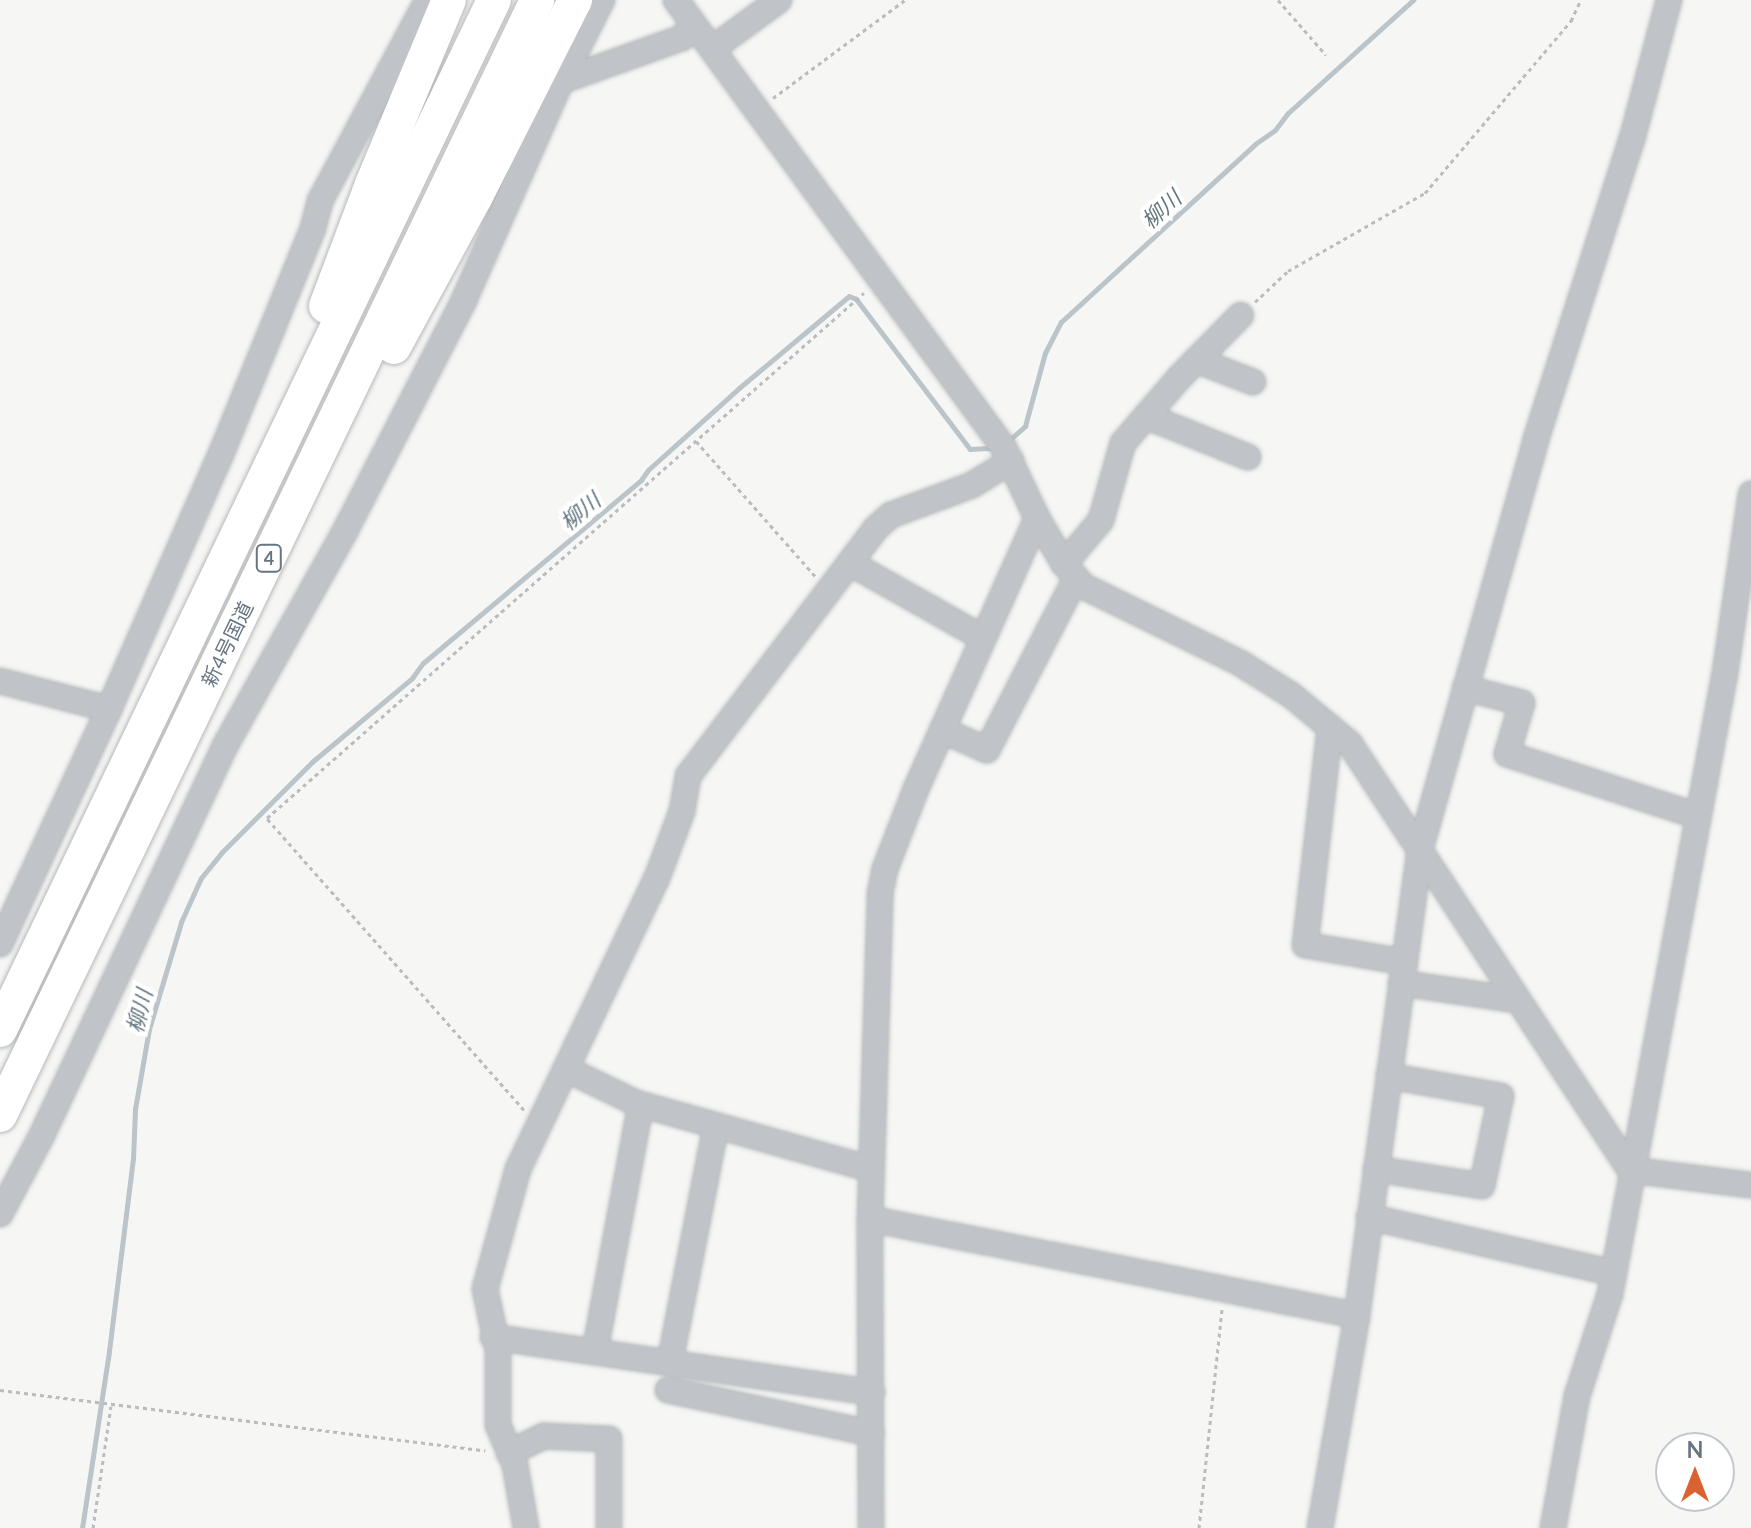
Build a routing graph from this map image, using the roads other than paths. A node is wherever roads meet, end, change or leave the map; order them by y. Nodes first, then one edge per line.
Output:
1 (428, 0) edge
2 (449, 0) edge
3 (494, 0) edge
4 (537, 0) edge
5 (575, 0) edge
6 (602, 0) edge
7 (676, 0) edge
8 (779, 0) edge
9 (1669, 0) edge
10 (693, 25) junction
11 (712, 49) junction
12 (561, 81) junction
13 (313, 228) junction
14 (337, 239) dead end
15 (437, 288) dead end
16 (464, 300) junction
17 (1241, 315) road end
18 (1196, 360) junction
19 (1253, 382) dead end
20 (1146, 416) junction
21 (1248, 457) dead end
22 (274, 458) junction
23 (1011, 461) junction
24 (1751, 494) edge
25 (1037, 518) junction
26 (1749, 520) edge
27 (850, 563) junction
28 (266, 564) junction
29 (1070, 571) junction
30 (983, 638) junction
31 (0, 681) edge
32 (1465, 688) junction
33 (109, 709) junction
34 (1330, 727) junction
35 (942, 730) junction
36 (1698, 816) junction
37 (1420, 850) junction
38 (0, 944) edge
39 (1403, 972) junction
40 (1518, 1000) junction
41 (0, 1030) edge
42 (566, 1069) junction
43 (1389, 1076) junction
44 (641, 1104) junction
45 (0, 1115) edge
46 (716, 1126) junction
47 (871, 1169) junction
48 (1376, 1169) junction
49 (1630, 1170) junction
50 (1751, 1185) edge
51 (0, 1214) edge
52 (1369, 1217) junction
53 (870, 1219) junction
54 (1613, 1273) junction
55 (1357, 1315) junction
56 (493, 1337) junction
57 (595, 1351) junction
58 (670, 1362) junction
59 (668, 1390) dead end
60 (872, 1392) junction
61 (871, 1433) junction
62 (509, 1453) junction
63 (526, 1528) edge
64 (609, 1528) edge
65 (871, 1528) edge
66 (1320, 1528) edge
67 (1553, 1528) edge

1 - 13 street
2 - 22 highway
3 - 22 highway, 新4号国道 / 4
4 - 28 highway, 新4号国道 / 4
5 - 28 highway
6 - 12 street
7 - 10 street
8 - 11 street
9 - 32 street
10 - 11 street
10 - 12 street
11 - 23 street
12 - 16 street
13 - 14 street
13 - 33 street
15 - 16 street
16 - 51 street
17 - 18 street
18 - 19 street
18 - 20 street
20 - 21 street
20 - 29 street
22 - 41 highway, 新4号国道 / 4
23 - 25 street
23 - 27 street
24 - 26 street
25 - 29 street
25 - 30 street
26 - 36 street
27 - 30 street
27 - 42 street
28 - 45 highway, 新4号国道 / 4
29 - 34 street
29 - 35 street
30 - 35 street
31 - 33 street
32 - 36 street
32 - 37 street
33 - 38 street
34 - 37 street
34 - 39 street
35 - 47 street
36 - 49 street
37 - 39 street
37 - 40 street
39 - 40 street
39 - 43 street
40 - 49 street
42 - 44 street
42 - 56 street
43 - 48 street
43 - 48 street
44 - 46 street
44 - 57 street
46 - 47 street
46 - 58 street
47 - 53 street
48 - 52 street
49 - 50 street
49 - 54 street
52 - 54 street
52 - 55 street
53 - 55 street
53 - 60 street
54 - 67 street
55 - 66 street
56 - 57 street
56 - 62 street
57 - 58 street
58 - 60 street
59 - 61 street
60 - 61 street
61 - 65 street
62 - 63 street
62 - 64 street

